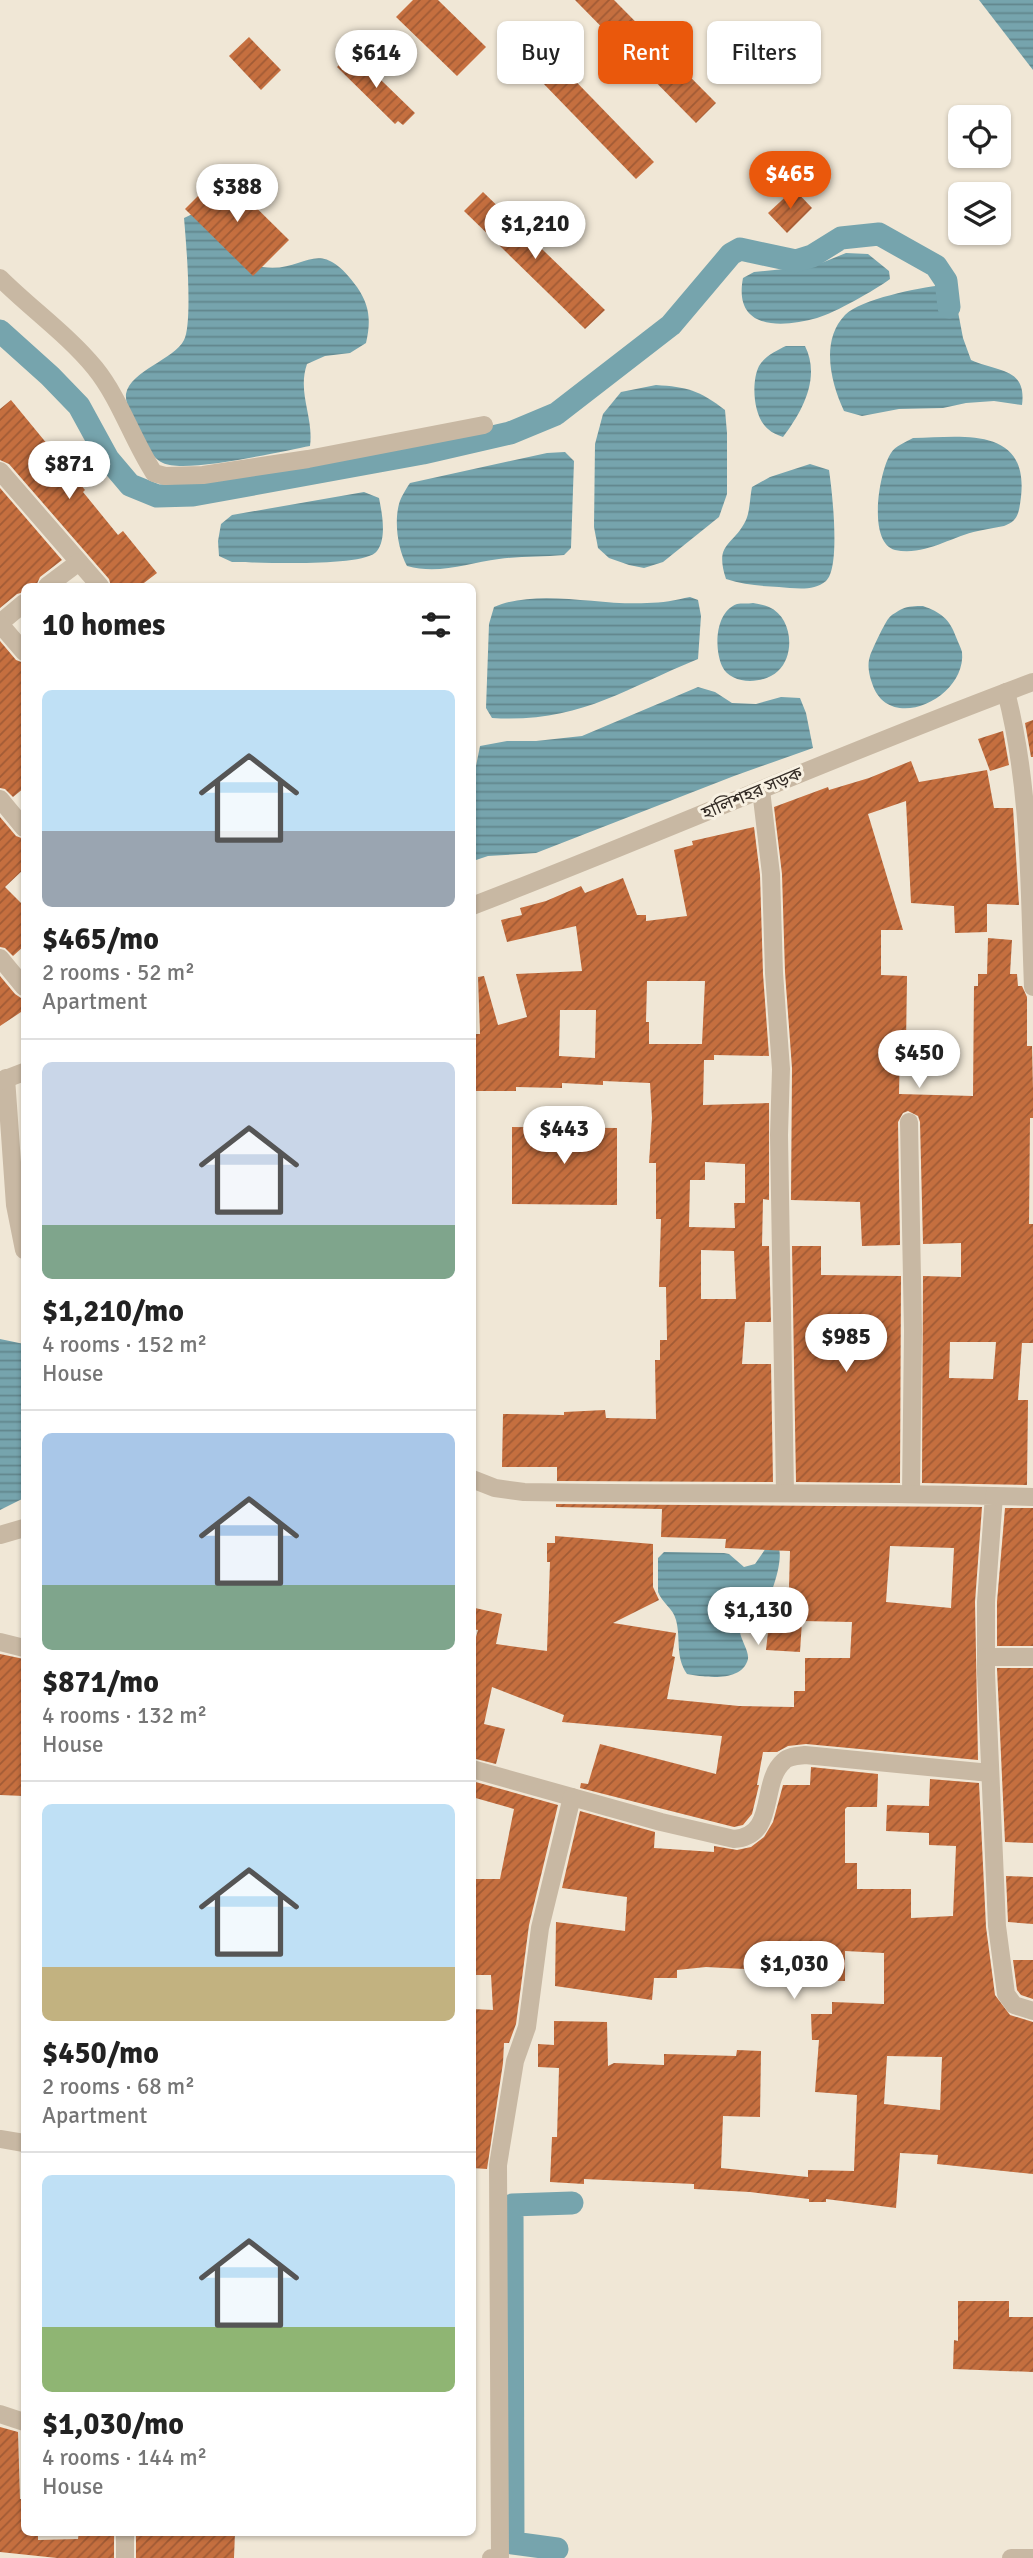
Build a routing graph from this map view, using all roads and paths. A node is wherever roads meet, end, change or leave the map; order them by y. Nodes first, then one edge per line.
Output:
1 (0, 278) edge
2 (485, 425) dead end
3 (0, 471) edge
4 (79, 562) junction
5 (51, 583) edge
6 (97, 583) edge
7 (21, 606) edge
8 (0, 623) edge
9 (21, 648) edge
10 (1033, 682) edge
11 (1006, 692) junction
12 (761, 790) junction
13 (0, 799) edge
14 (21, 824) edge
15 (476, 904) edge
16 (0, 958) edge
17 (21, 982) edge
18 (1033, 987) edge
19 (21, 1073) edge
20 (3, 1080) edge
21 (909, 1122) dead end
22 (21, 1235) edge
23 (476, 1481) edge
24 (785, 1493) junction
25 (911, 1493) junction
26 (994, 1496) junction
27 (1033, 1497) edge
28 (21, 1529) edge
29 (0, 1535) edge
30 (0, 1642) edge
31 (21, 1647) edge
32 (986, 1657) junction
33 (1033, 1657) edge
34 (476, 1770) edge
35 (990, 1773) junction
36 (572, 1797) junction
37 (1033, 2011) edge
38 (0, 2139) edge
39 (21, 2142) edge
40 (0, 2414) edge
41 (21, 2421) edge
42 (125, 2536) edge
43 (125, 2558) edge
44 (491, 2558) edge
45 (502, 2558) edge
46 (1011, 2558) edge
47 (1033, 2558) edge

1 - 2 street
3 - 4 street
4 - 5 street
4 - 6 street
7 - 8 street
8 - 9 street
10 - 11 street, হালিশহর সড়ক
11 - 12 street, হালিশহর সড়ক
11 - 18 street
12 - 15 street, হালিশহর সড়ক
12 - 24 street
13 - 14 street
16 - 17 street
19 - 20 street
20 - 22 street
21 - 25 street
23 - 24 street
24 - 25 street
25 - 26 street
26 - 27 street
26 - 32 street
28 - 29 street
30 - 31 street
32 - 33 street
32 - 35 street
34 - 36 street
35 - 36 street
35 - 37 street
36 - 45 street
38 - 39 street
40 - 41 street
42 - 43 street
44 - 45 street
46 - 47 street

